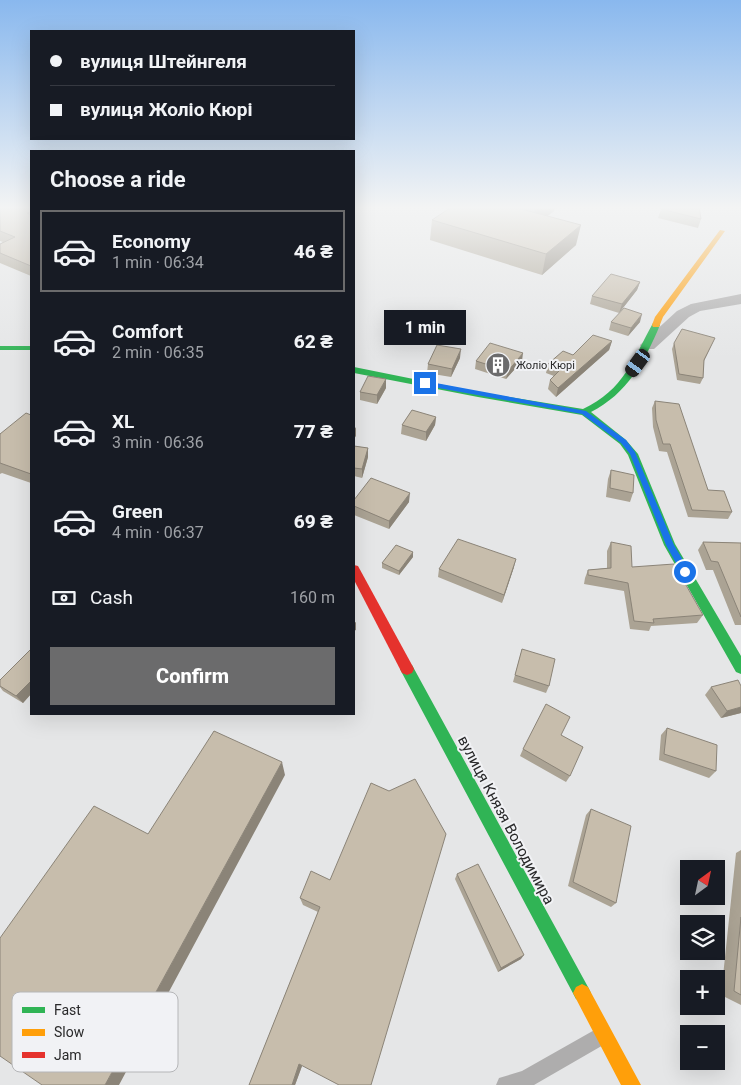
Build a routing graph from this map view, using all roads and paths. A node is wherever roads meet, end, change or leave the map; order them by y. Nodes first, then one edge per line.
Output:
1 (703, 257) edge
2 (741, 299) edge
3 (648, 345) junction
4 (0, 348) edge
5 (30, 348) edge
6 (355, 370) edge
7 (584, 412) junction
8 (355, 571) edge
9 (741, 668) edge
10 (603, 1033) junction
11 (506, 1085) edge
12 (631, 1085) edge

1 - 3 street
2 - 3 street
3 - 7 street
4 - 5 street
6 - 7 street
7 - 9 street
8 - 10 street, вулиця Князя Володимира
10 - 11 lane
10 - 12 street, вулиця Князя Володимира

